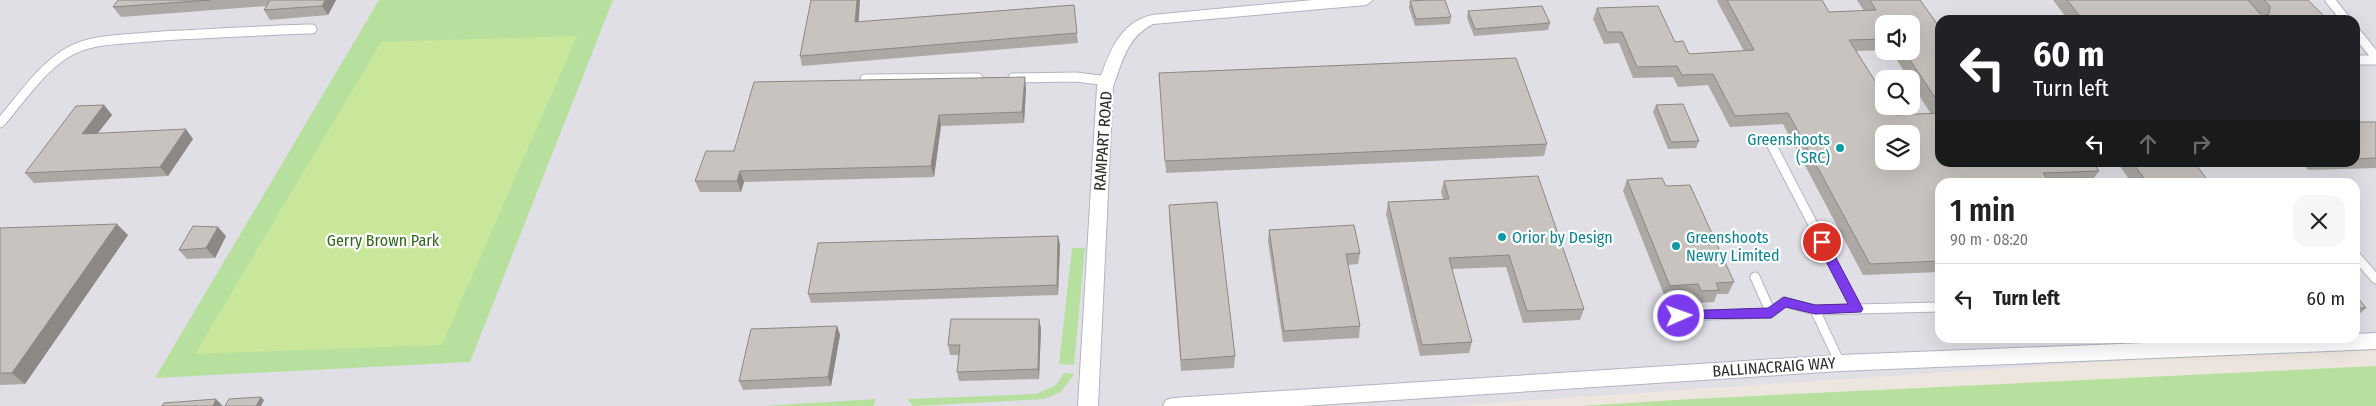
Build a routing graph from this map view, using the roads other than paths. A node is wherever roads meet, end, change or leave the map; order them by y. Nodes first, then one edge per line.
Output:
1 (1366, 0) edge
2 (2330, 0) edge
3 (2342, 15) edge
4 (312, 29) dead end
5 (2360, 37) edge
6 (2376, 58) edge
7 (2360, 60) edge
8 (990, 78) edge
9 (1000, 78) edge
10 (865, 79) edge
11 (1108, 81) junction
12 (0, 123) edge
13 (1770, 142) dead end
14 (2360, 261) edge
15 (1755, 276) dead end
16 (2376, 279) edge
17 (1935, 307) edge
18 (1857, 309) junction
19 (1815, 310) junction
20 (1771, 313) junction
21 (1679, 316) dead end
22 (2376, 341) edge
23 (2360, 342) edge
24 (2327, 343) edge
25 (1840, 363) junction
26 (1088, 406) edge
27 (1173, 406) edge

1 - 11 street, RAMPART ROAD
2 - 3 lane
4 - 12 lane
5 - 6 lane
6 - 7 lane
8 - 10 lane
9 - 11 lane
11 - 26 street, RAMPART ROAD
13 - 18 lane
14 - 16 lane
15 - 20 lane
17 - 18 lane
18 - 19 lane
19 - 20 lane
19 - 25 lane
20 - 21 lane
22 - 23 street, BALLINACRAIG WAY
24 - 25 street, BALLINACRAIG WAY
25 - 27 street, BALLINACRAIG WAY

